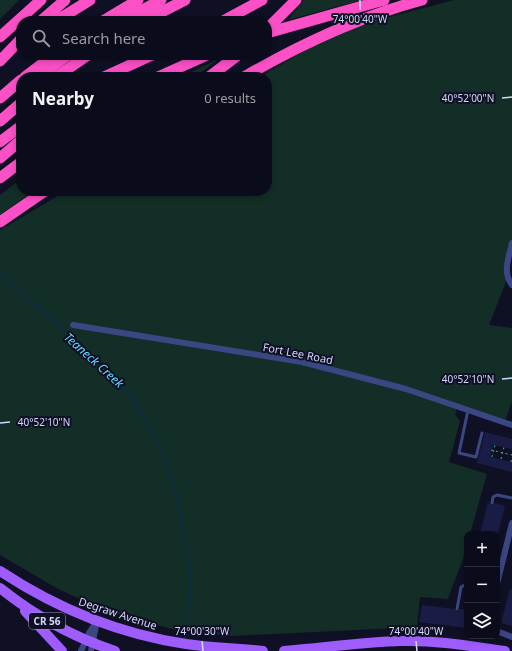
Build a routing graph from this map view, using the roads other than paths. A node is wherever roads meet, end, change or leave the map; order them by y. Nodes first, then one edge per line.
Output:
1 (29, 0) edge
2 (41, 0) edge
3 (66, 0) edge
4 (90, 0) edge
5 (138, 0) edge
6 (161, 0) edge
7 (185, 0) edge
8 (262, 0) edge
9 (296, 0) edge
10 (384, 0) edge
11 (422, 0) edge
12 (23, 16) edge
13 (47, 16) edge
14 (64, 16) edge
15 (112, 16) edge
16 (131, 16) edge
17 (154, 16) edge
18 (232, 16) edge
19 (16, 23) edge
20 (272, 25) edge
21 (272, 28) edge
22 (0, 29) edge
23 (0, 37) edge
24 (16, 44) edge
25 (16, 52) edge
26 (47, 60) edge
27 (61, 60) edge
28 (81, 60) edge
29 (139, 60) edge
30 (148, 60) edge
31 (196, 60) edge
32 (231, 60) edge
33 (0, 61) edge
34 (0, 66) edge
35 (32, 72) edge
36 (44, 72) edge
37 (63, 72) edge
38 (114, 72) edge
39 (127, 72) edge
40 (169, 72) edge
41 (216, 72) edge
42 (253, 72) edge
43 (16, 84) edge
44 (16, 94) edge
45 (0, 98) edge
46 (0, 105) edge
47 (16, 107) edge
48 (0, 121) edge
49 (16, 130) edge
50 (0, 142) edge
51 (16, 144) edge
52 (0, 158) edge
53 (16, 166) edge
54 (0, 178) edge
55 (38, 196) edge
56 (0, 222) edge
57 (512, 243) edge
58 (512, 285) edge
59 (73, 325) dead end
60 (465, 408) junction
61 (512, 424) edge
62 (482, 433) dead end
63 (512, 498) edge
64 (492, 503) dead end
65 (512, 523) edge
66 (0, 571) edge
67 (500, 572) edge
68 (464, 586) edge
69 (0, 588) edge
70 (12, 597) junction
71 (457, 609) dead end
72 (97, 621) junction
73 (500, 632) edge
74 (512, 638) edge
75 (90, 645) edge
76 (107, 649) edge
77 (62, 651) edge
78 (81, 651) edge
79 (116, 651) edge
80 (263, 651) edge
81 (284, 651) edge
82 (505, 651) edge

1 - 22 highway
2 - 12 highway
3 - 13 highway
4 - 14 highway
5 - 15 highway
6 - 16 highway
7 - 17 highway
8 - 18 highway
9 - 20 highway
10 - 21 highway
11 - 42 highway
19 - 23 highway
24 - 33 highway
25 - 34 highway
26 - 35 highway
27 - 36 highway
28 - 37 highway
29 - 38 highway
30 - 39 highway
31 - 40 highway
32 - 41 highway
43 - 45 highway
44 - 46 highway
47 - 48 highway
49 - 50 highway
51 - 52 highway
53 - 54 highway
55 - 56 highway
57 - 58 street
59 - 60 street, Fort Lee Road
60 - 61 street, Fort Lee Road
60 - 62 lane
63 - 64 lane
65 - 67 street
66 - 72 main road, Degraw Avenue / CR 56
68 - 71 lane
69 - 70 main road, CR 56
70 - 75 main road, CR 56
70 - 77 main road
72 - 75 street
72 - 80 main road, Degraw Avenue / CR 56
73 - 74 street
75 - 76 main road, CR 56
75 - 78 street
76 - 79 main road, CR 56
81 - 82 main road

